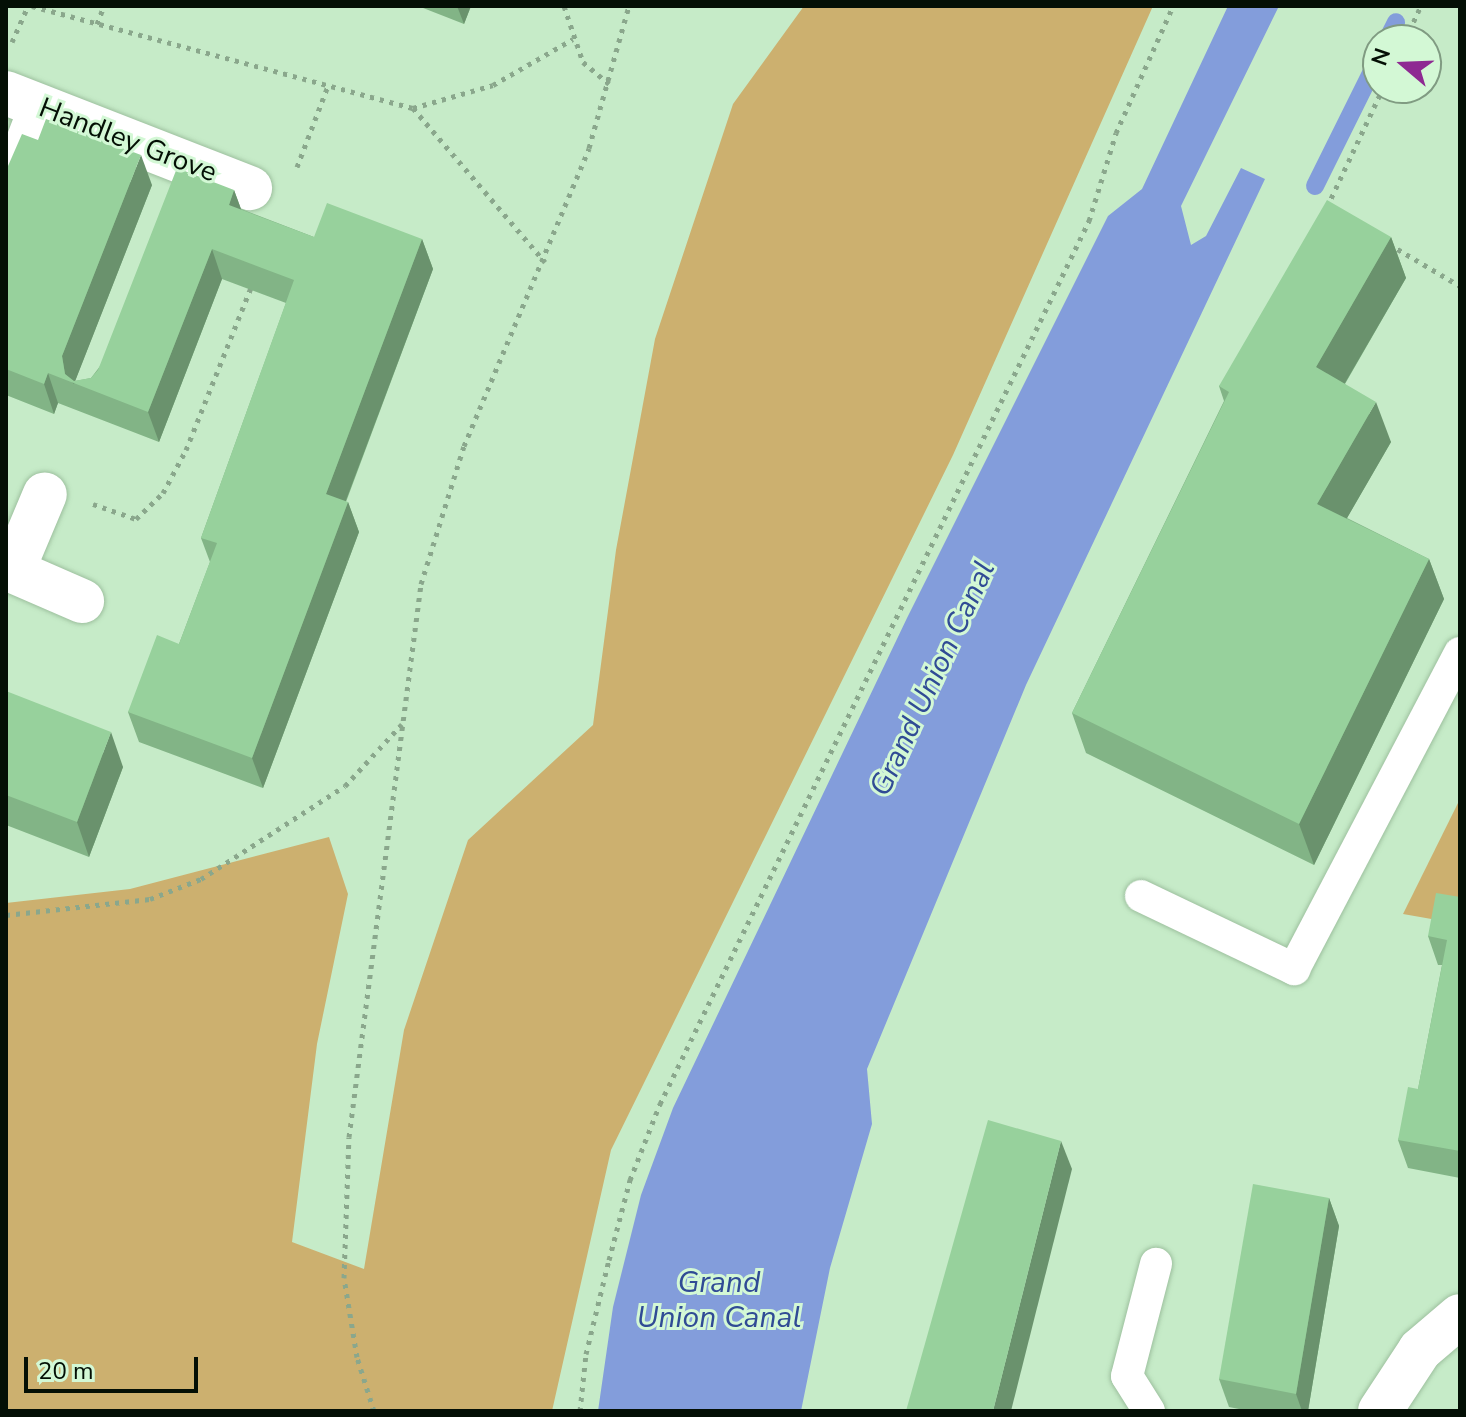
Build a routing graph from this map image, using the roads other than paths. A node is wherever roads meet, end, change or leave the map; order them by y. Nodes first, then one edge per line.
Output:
1 (21, 99) edge
2 (6, 182) edge
3 (250, 188) dead end
4 (45, 494) road end
5 (9, 569) edge
6 (82, 601) dead end
7 (1460, 653) edge
8 (1141, 896) dead end
9 (1156, 1264) dead end
10 (1460, 1316) edge
11 (1149, 1411) edge
12 (1380, 1411) edge

1 - 2 lane
1 - 3 street, Handley Grove
4 - 5 street
5 - 6 street
7 - 8 lane
9 - 11 lane
10 - 12 street

